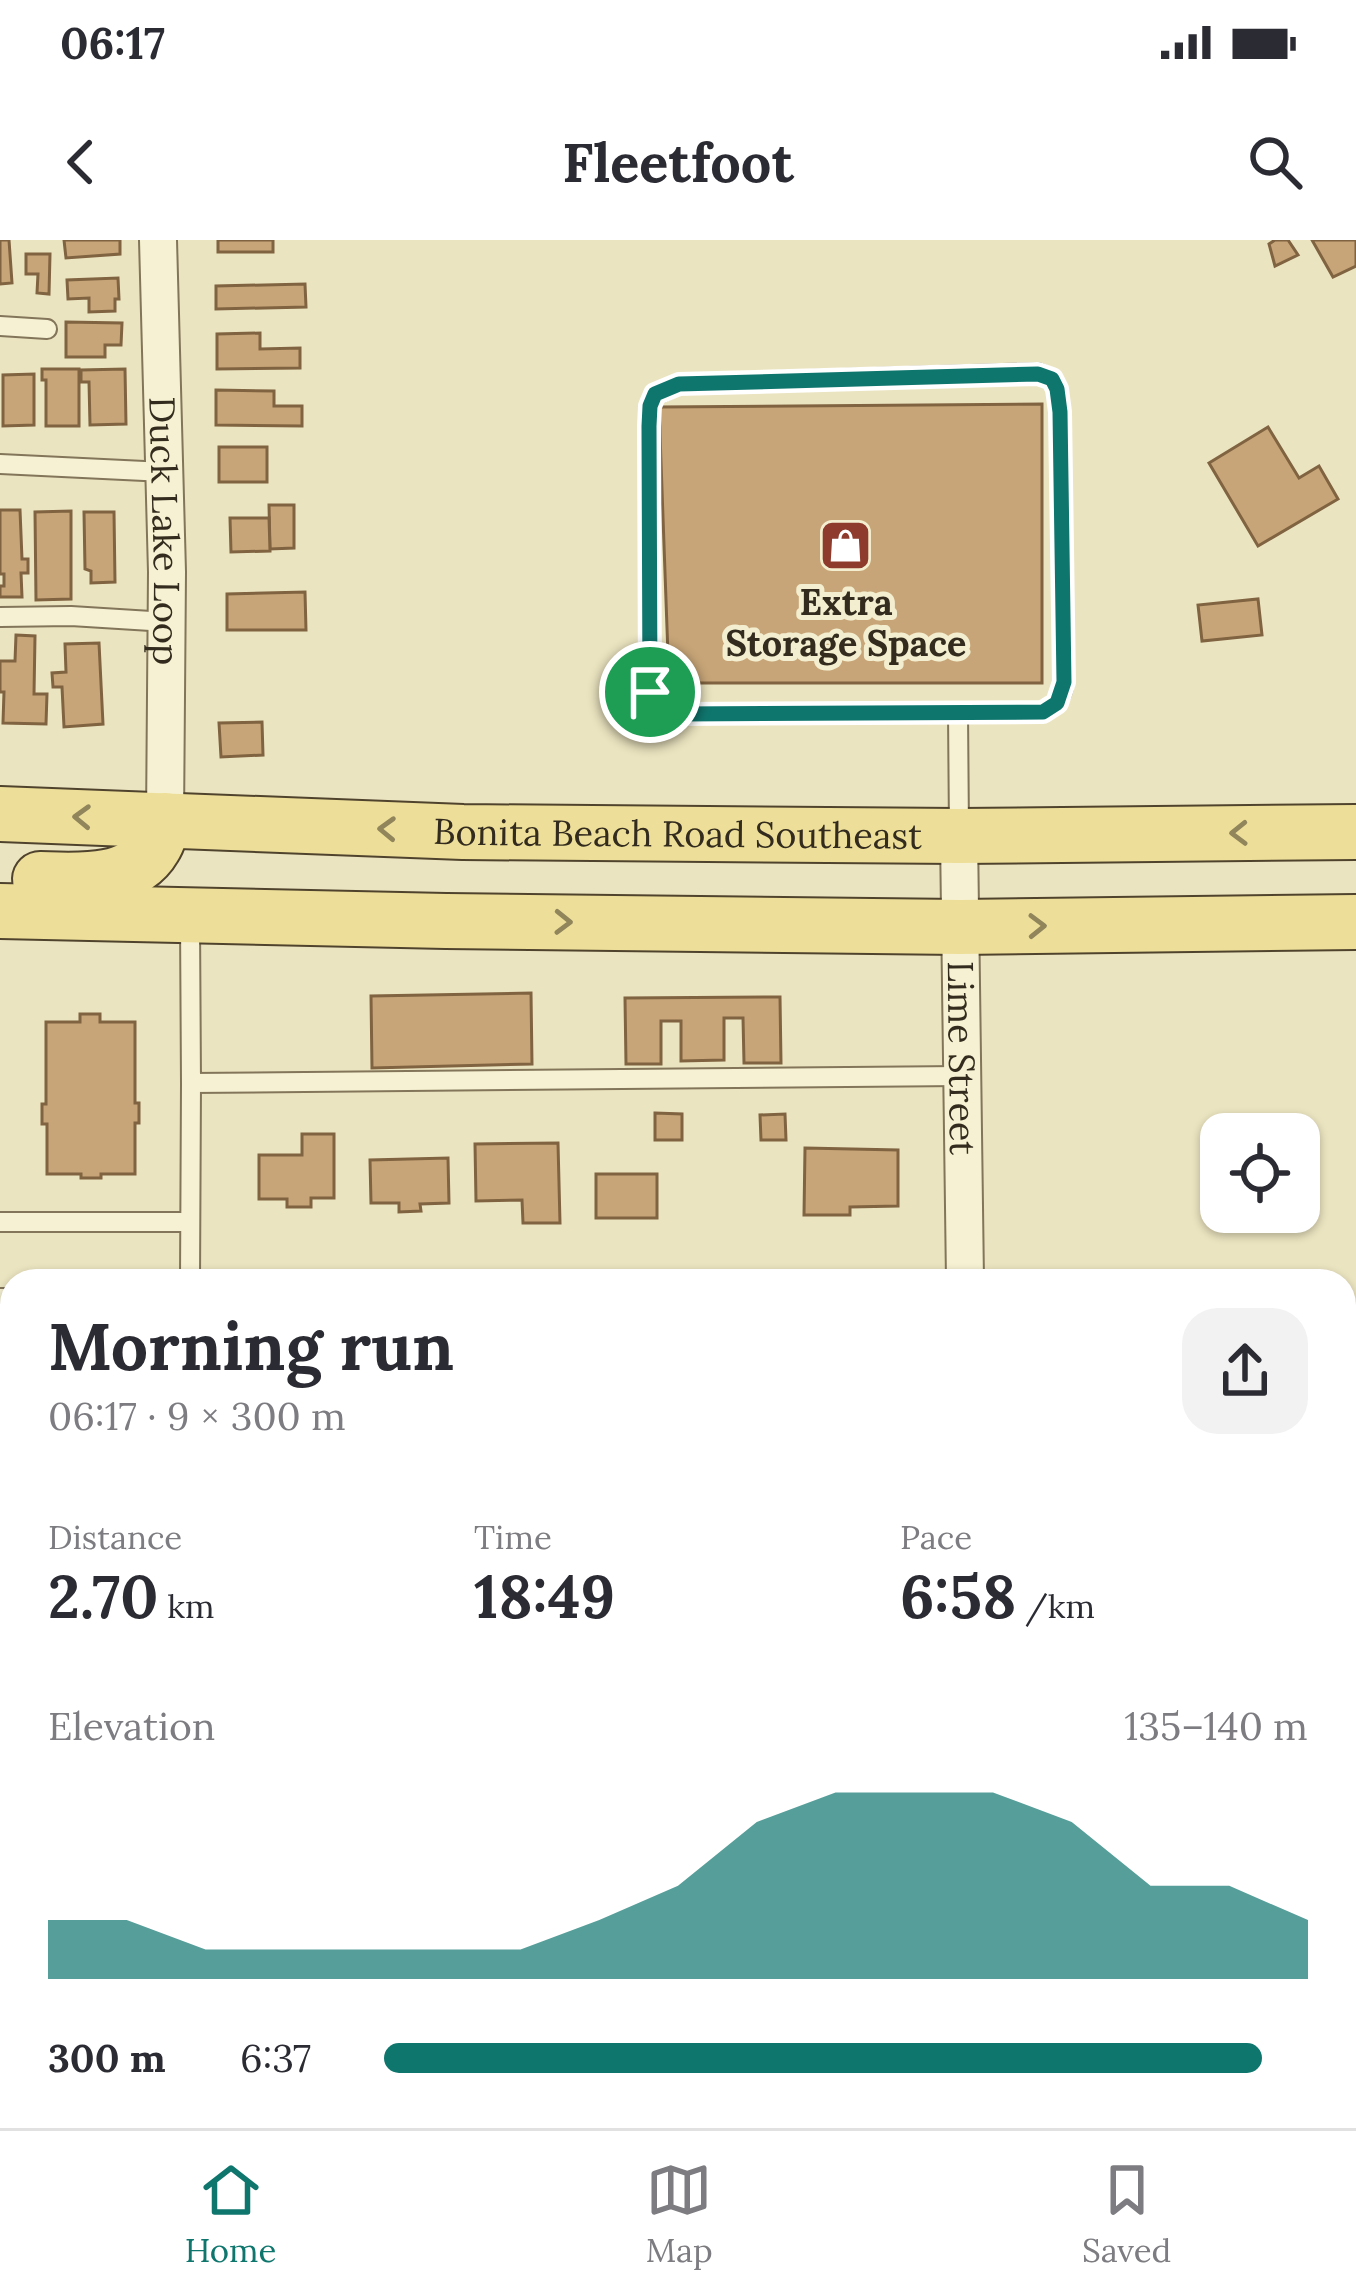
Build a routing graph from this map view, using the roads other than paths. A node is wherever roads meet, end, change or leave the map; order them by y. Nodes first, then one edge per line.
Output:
1 (158, 240) edge
2 (0, 326) edge
3 (47, 329) dead end
4 (0, 464) edge
5 (165, 472) junction
6 (0, 617) edge
7 (166, 622) junction
8 (958, 712) junction
9 (0, 814) edge
10 (165, 820) junction
11 (1356, 832) edge
12 (959, 836) junction
13 (0, 879) edge
14 (0, 911) edge
15 (190, 914) junction
16 (1356, 922) edge
17 (960, 926) junction
18 (961, 1076) junction
19 (191, 1083) junction
20 (0, 1222) edge
21 (190, 1222) junction
22 (190, 1269) edge
23 (965, 1269) edge

1 - 5 street, Duck Lake Loop
2 - 3 lane
4 - 5 lane
5 - 7 street, Duck Lake Loop
6 - 7 lane
7 - 10 street, Duck Lake Loop
8 - 8 lane
8 - 12 lane
10 -> 9 main road, Bonita Beach Road Southeast
12 -> 10 main road, Bonita Beach Road Southeast
10 - 13 main road
11 -> 12 main road, Bonita Beach Road Southeast
12 - 17 street, Lime Street
14 - 15 main road
15 -> 17 main road
15 - 19 lane
17 -> 16 main road
17 - 18 street, Lime Street
18 - 19 lane
18 - 23 street, Lime Street
19 - 21 lane
20 - 21 lane
21 - 22 lane

